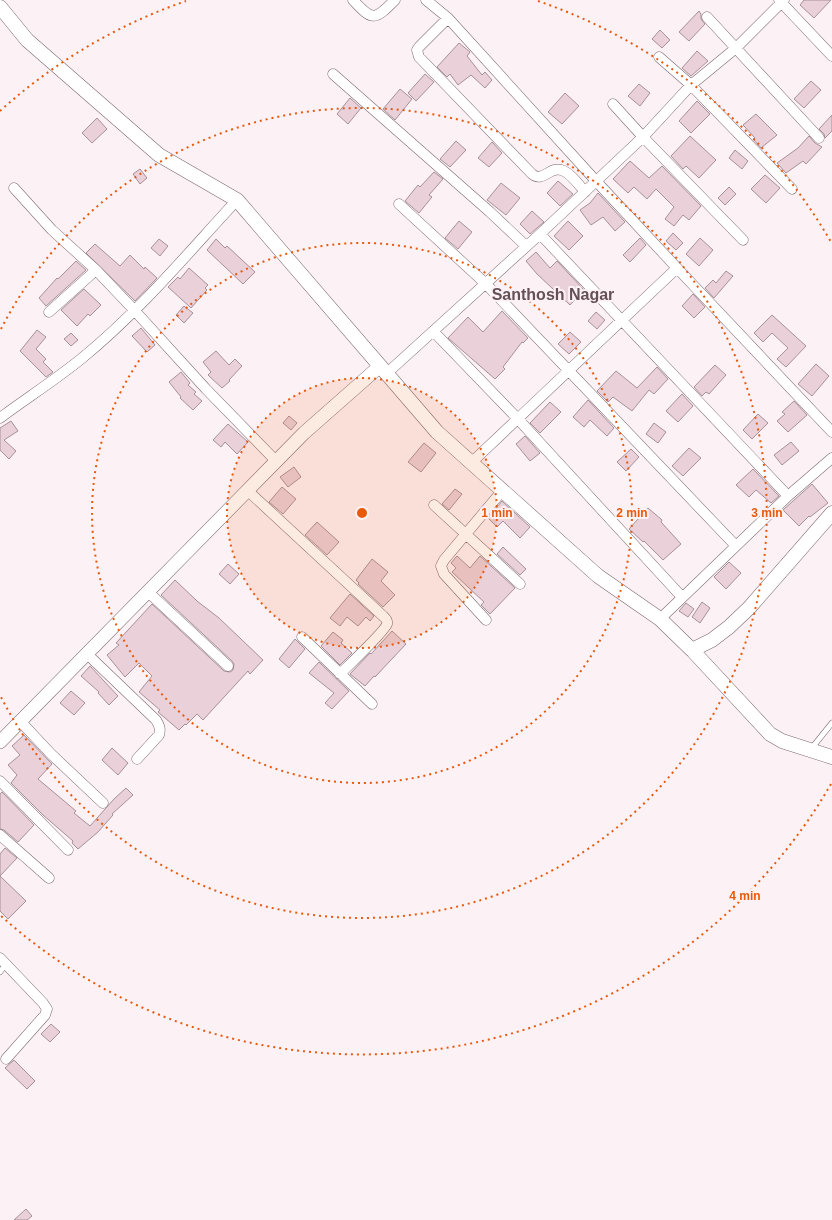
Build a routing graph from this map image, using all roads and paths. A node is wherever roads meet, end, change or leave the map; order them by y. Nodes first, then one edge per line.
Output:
1 (353, 0) edge
2 (395, 0) edge
3 (426, 0) edge
4 (782, 1) edge
5 (0, 7) edge
6 (707, 17) dead end
7 (448, 18) junction
8 (736, 48) junction
9 (832, 56) edge
10 (658, 57) dead end
11 (333, 74) dead end
12 (691, 85) junction
13 (613, 104) dead end
14 (643, 137) junction
15 (819, 138) dead end
16 (596, 182) junction
17 (14, 188) dead end
18 (792, 189) dead end
19 (585, 192) junction
20 (237, 200) junction
21 (399, 204) dead end
22 (540, 234) junction
23 (743, 240) dead end
24 (526, 246) junction
25 (677, 268) junction
26 (96, 270) junction
27 (486, 284) junction
28 (135, 311) junction
29 (49, 312) dead end
30 (622, 320) junction
31 (433, 331) junction
32 (383, 370) junction
33 (568, 371) junction
34 (0, 418) edge
35 (516, 418) junction
36 (832, 432) edge
37 (832, 458) edge
38 (276, 461) junction
39 (471, 463) junction
40 (247, 490) junction
41 (502, 491) junction
42 (788, 496) junction
43 (434, 505) dead end
44 (832, 513) edge
45 (466, 534) junction
46 (735, 546) junction
47 (520, 584) dead end
48 (147, 591) junction
49 (679, 600) junction
50 (663, 616) junction
51 (486, 620) dead end
52 (302, 637) dead end
53 (692, 650) junction
54 (86, 653) junction
55 (228, 666) dead end
56 (340, 674) junction
57 (372, 704) dead end
58 (21, 722) junction
59 (832, 723) edge
60 (0, 742) edge
61 (811, 750) junction
62 (832, 757) edge
63 (137, 759) dead end
64 (0, 781) edge
65 (103, 803) dead end
66 (0, 835) edge
67 (68, 850) dead end
68 (49, 878) dead end
69 (2, 965) edge
70 (6, 1059) dead end

1 - 2 street
3 - 7 street
4 - 8 street
4 - 9 street
5 - 20 main road
6 - 8 street
7 - 16 street
7 - 19 street
8 - 12 street
8 - 15 street
10 - 12 street
11 - 24 street
12 - 14 street
12 - 18 street
13 - 14 street
14 - 16 street
14 - 23 street
16 - 19 street
16 - 25 street
17 - 26 street
19 - 22 street
20 - 28 street
20 - 32 main road
21 - 27 street
22 - 24 street
22 - 30 street
24 - 27 street
25 - 30 street
25 - 36 street
26 - 28 street
26 - 29 street
27 - 31 street
27 - 33 street
28 - 34 street
28 - 38 street
30 - 33 street
30 - 42 street
31 - 32 street
31 - 35 street
32 - 38 street
32 - 39 main road
33 - 35 street
33 - 46 street
35 - 39 street
35 - 49 street
37 - 42 street
38 - 40 street
39 - 41 main road
40 - 48 street
40 - 56 street
41 - 45 street
41 - 50 main road
42 - 46 street
43 - 45 street
44 - 53 main road
45 - 47 street
45 - 51 street
46 - 49 street
48 - 54 street
48 - 55 street
49 - 50 street
50 - 53 main road
52 - 56 street
53 - 61 main road
54 - 58 street
54 - 63 street
56 - 57 street
58 - 60 street
58 - 65 street
59 - 61 lane
61 - 62 main road
64 - 67 street
66 - 68 street
69 - 70 street

